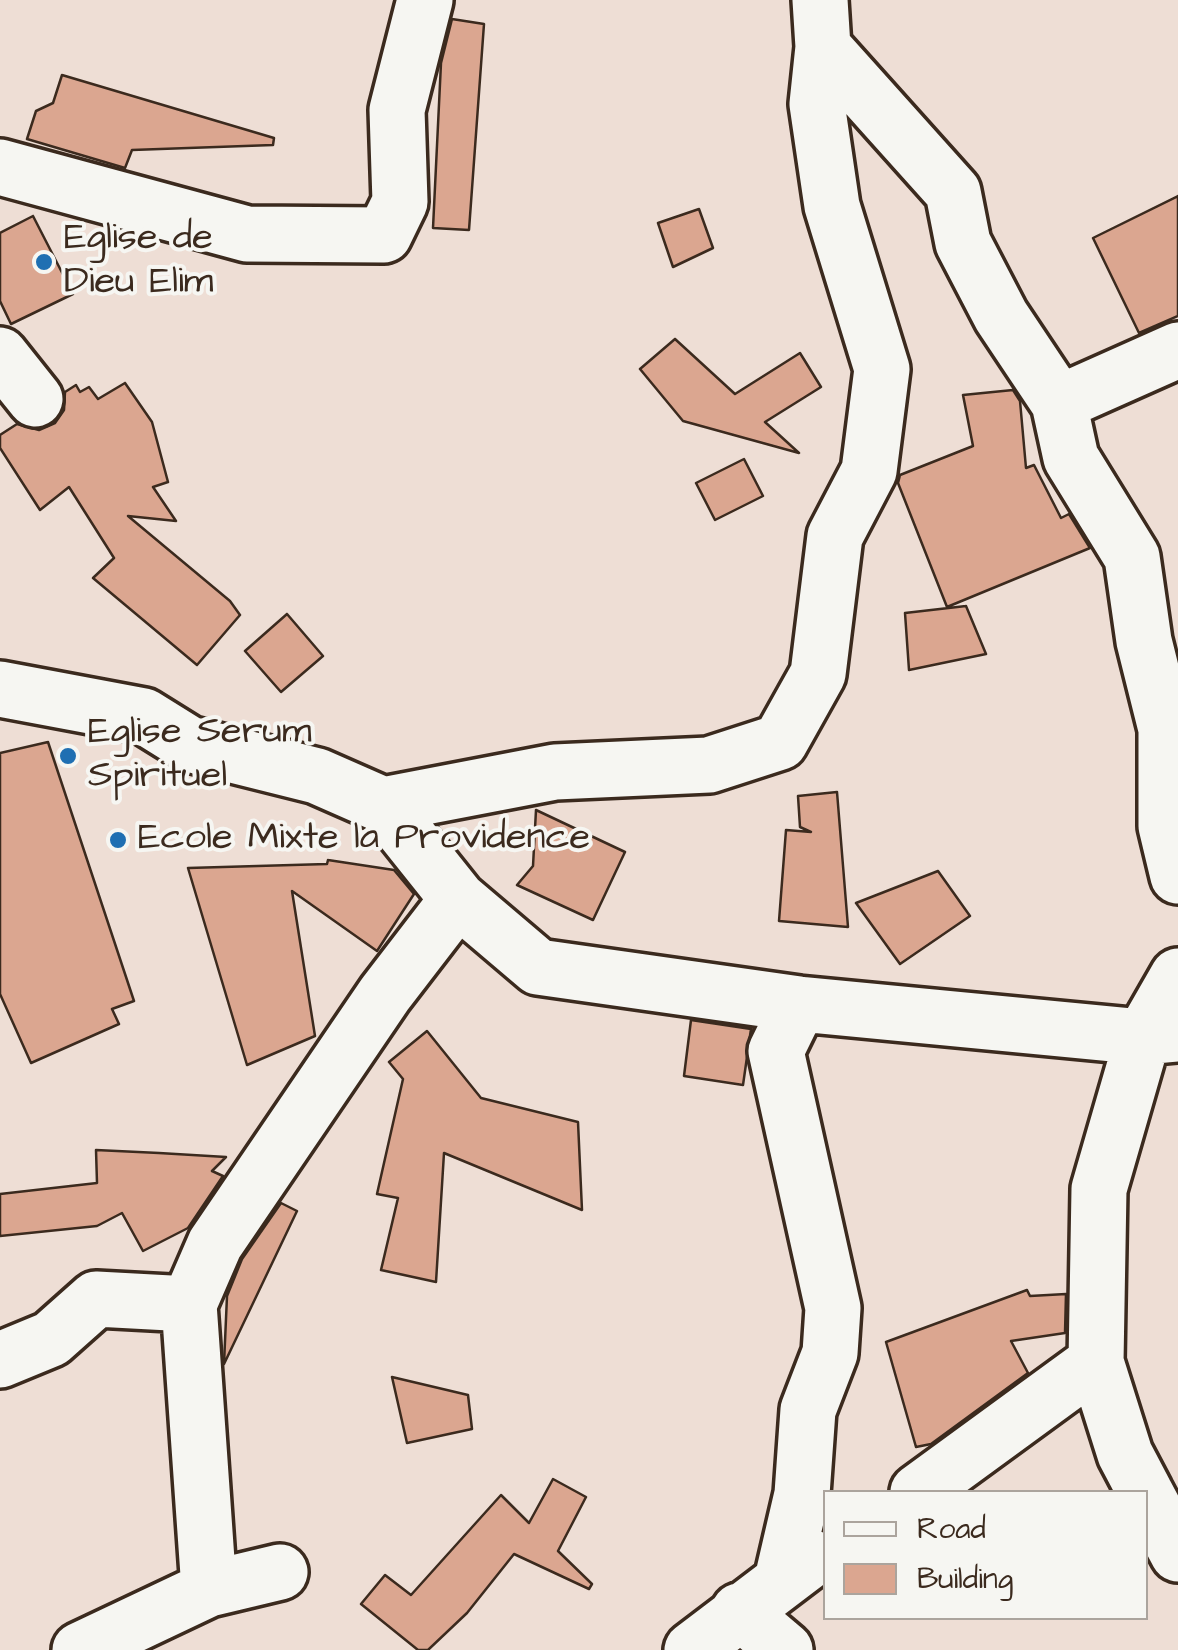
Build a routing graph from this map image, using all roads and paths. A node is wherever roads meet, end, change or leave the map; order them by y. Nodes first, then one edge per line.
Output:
1 (425, 0) edge
2 (822, 23) edge
3 (0, 167) edge
4 (1178, 350) edge
5 (0, 355) edge
6 (35, 399) dead end
7 (1059, 403) junction
8 (0, 689) edge
9 (384, 806) junction
10 (1178, 876) edge
11 (458, 899) junction
12 (1178, 976) edge
13 (799, 1004) junction
14 (1160, 1035) edge
15 (189, 1304) junction
16 (0, 1360) edge
17 (1096, 1362) junction
18 (921, 1490) edge
19 (1143, 1490) edge
20 (1148, 1499) edge
21 (823, 1551) edge
22 (1178, 1554) edge
23 (280, 1572) dead end
24 (209, 1589) junction
25 (761, 1595) junction
26 (80, 1650) edge
27 (692, 1650) edge
28 (785, 1650) edge

1 - 3 street
2 - 7 street
2 - 9 street
4 - 7 street
5 - 6 street
7 - 10 street
8 - 9 street
9 - 11 street
11 - 13 street
11 - 15 street
12 - 14 street
13 - 14 street
13 - 25 street
14 - 17 street
15 - 16 street
15 - 24 street
17 - 18 street
17 - 19 street
20 - 22 street
21 - 25 street
23 - 24 street
24 - 26 street
25 - 27 street
25 - 28 street

